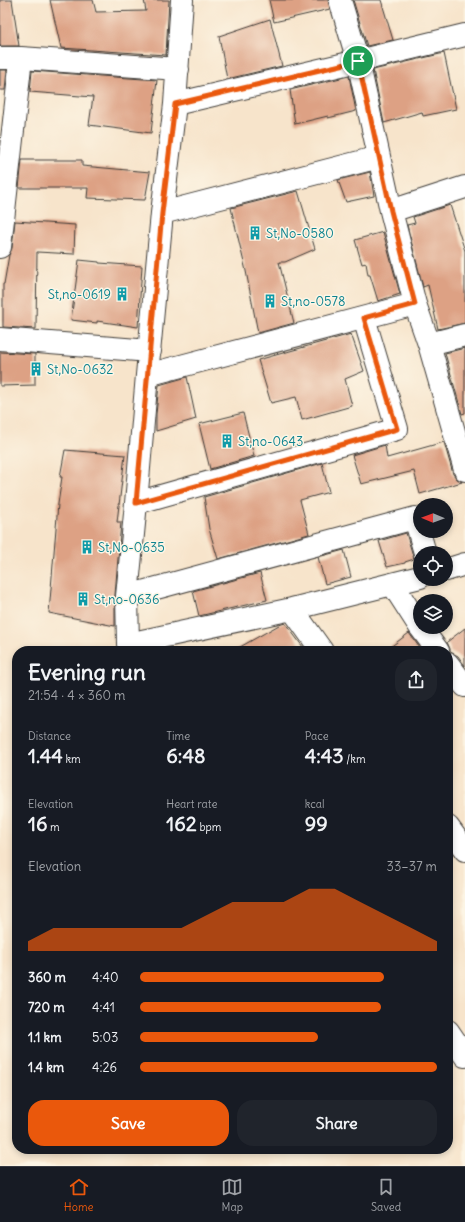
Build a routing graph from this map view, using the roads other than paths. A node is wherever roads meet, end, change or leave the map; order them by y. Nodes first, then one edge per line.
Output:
1 (182, 0) edge
2 (340, 0) edge
3 (465, 35) edge
4 (10, 58) edge
5 (358, 61) junction
6 (178, 69) junction
7 (175, 104) junction
8 (379, 157) junction
9 (465, 187) edge
10 (391, 211) junction
11 (162, 213) junction
12 (0, 247) edge
13 (415, 304) junction
14 (364, 318) junction
15 (465, 335) edge
16 (0, 339) edge
17 (429, 344) junction
18 (150, 350) junction
19 (147, 375) junction
20 (465, 470) edge
21 (136, 503) junction
22 (423, 546) edge
23 (465, 564) edge
24 (453, 568) edge
25 (413, 579) edge
26 (393, 585) junction
27 (127, 596) junction
28 (292, 609) junction
29 (413, 616) edge
30 (425, 634) edge
31 (177, 643) edge
32 (318, 646) edge
33 (434, 646) edge
34 (453, 670) edge
35 (465, 686) edge
36 (453, 834) edge
37 (465, 850) edge
38 (453, 1038) edge
39 (465, 1056) edge

1 - 6 street
2 - 5 street
3 - 5 street
4 - 6 street
4 - 12 street
5 - 7 street
5 - 8 street
6 - 7 street
7 - 11 street
8 - 10 street
8 - 11 street
9 - 10 street
10 - 13 street
11 - 18 street
13 - 14 street
13 - 17 street
14 - 19 street
14 - 21 street
15 - 17 street
16 - 18 street
17 - 20 street
18 - 19 street
19 - 21 street
21 - 27 street
22 - 27 street
23 - 24 street
25 - 26 street
26 - 28 street
26 - 29 street
27 - 31 street
28 - 31 street
28 - 32 street
30 - 33 street
34 - 35 street
36 - 37 street
38 - 39 street

